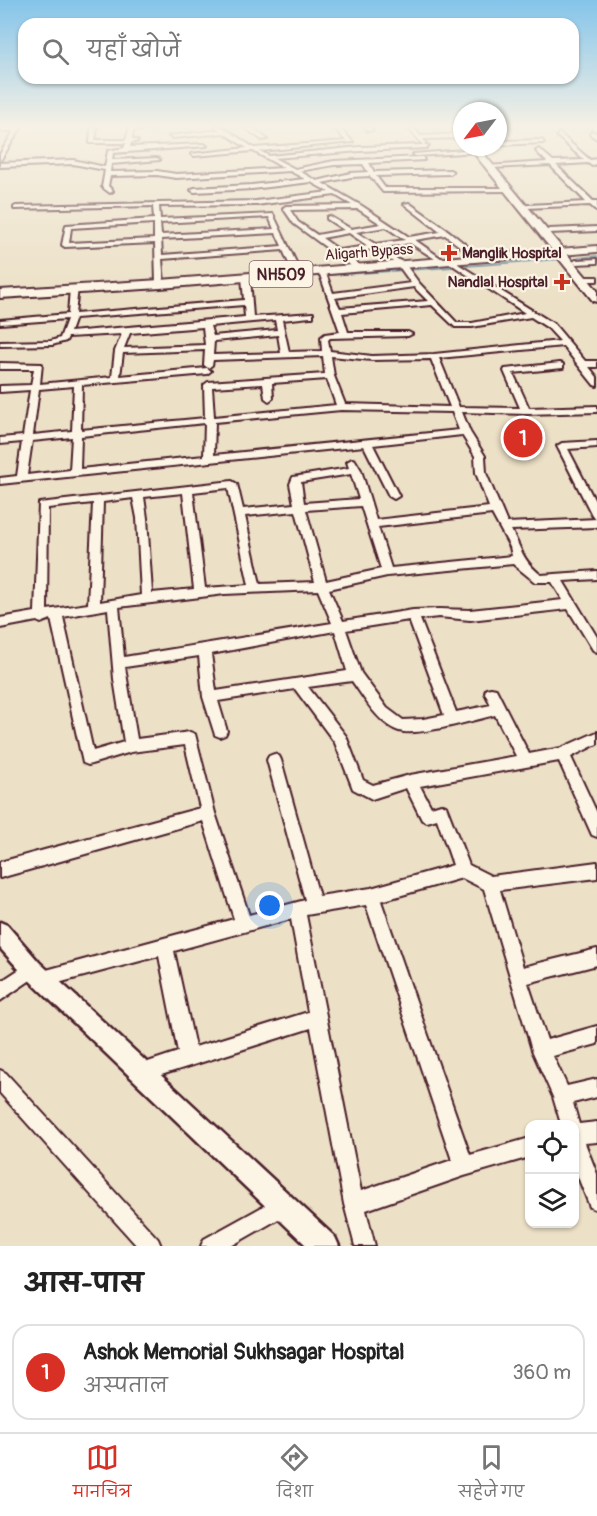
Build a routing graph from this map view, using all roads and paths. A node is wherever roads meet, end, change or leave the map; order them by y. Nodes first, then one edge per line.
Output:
1 (105, 184) edge
2 (278, 184) edge
3 (322, 184) edge
4 (379, 184) edge
5 (504, 184) edge
6 (506, 184) edge
7 (573, 184) edge
8 (508, 189) junction
9 (194, 190) dead end
10 (110, 191) dead end
11 (336, 193) junction
12 (251, 203) junction
13 (156, 204) junction
14 (407, 204) dead end
15 (595, 205) edge
16 (70, 207) junction
17 (360, 207) junction
18 (528, 207) junction
19 (16, 208) dead end
20 (183, 212) dead end
21 (252, 216) junction
22 (156, 217) junction
23 (329, 218) dead end
24 (388, 225) junction
25 (68, 226) junction
26 (597, 229) edge
27 (278, 231) junction
28 (350, 231) junction
29 (549, 231) junction
30 (448, 233) junction
31 (316, 237) junction
32 (158, 239) junction
33 (410, 240) junction
34 (374, 247) junction
35 (286, 248) junction
36 (597, 249) edge
37 (338, 252) junction
38 (565, 252) junction
39 (159, 257) junction
40 (480, 259) junction
41 (447, 261) junction
42 (597, 261) edge
43 (576, 262) junction
44 (403, 267) junction
45 (360, 268) junction
46 (297, 273) junction
47 (322, 273) junction
48 (246, 279) junction
49 (593, 279) edge
50 (160, 284) junction
51 (416, 285) junction
52 (597, 290) edge
53 (73, 291) junction
54 (0, 294) edge
55 (330, 296) junction
56 (597, 298) edge
57 (248, 302) junction
58 (433, 303) junction
59 (131, 311) junction
60 (338, 311) junction
61 (532, 314) junction
62 (310, 315) dead end
63 (71, 318) junction
64 (278, 318) junction
65 (249, 320) junction
66 (0, 322) edge
67 (206, 324) junction
68 (129, 330) junction
69 (282, 332) junction
70 (345, 334) junction
71 (408, 334) dead end
72 (65, 335) junction
73 (209, 343) junction
74 (567, 343) junction
75 (0, 344) edge
76 (119, 351) junction
77 (328, 353) junction
78 (285, 354) junction
79 (434, 356) junction
80 (209, 358) junction
81 (583, 364) junction
82 (597, 364) edge
83 (0, 366) edge
84 (560, 366) dead end
85 (207, 371) junction
86 (330, 376) junction
87 (116, 378) junction
88 (267, 380) junction
89 (78, 382) junction
90 (597, 383) edge
91 (208, 385) junction
92 (35, 387) junction
93 (0, 389) edge
94 (268, 398) dead end
95 (341, 407) junction
96 (458, 409) junction
97 (597, 409) edge
98 (526, 411) junction
99 (210, 420) junction
100 (465, 432) junction
101 (76, 435) junction
102 (27, 438) junction
103 (0, 441) edge
104 (367, 443) junction
105 (597, 444) edge
106 (209, 459) junction
107 (75, 474) junction
108 (22, 477) junction
109 (0, 481) edge
110 (188, 489) junction
111 (138, 495) junction
112 (393, 496) dead end
113 (98, 499) junction
114 (365, 502) junction
115 (300, 507) junction
116 (495, 510) junction
117 (240, 513) junction
118 (597, 515) edge
119 (597, 523) edge
120 (372, 524) junction
121 (504, 527) junction
122 (519, 561) junction
123 (387, 572) junction
124 (597, 574) edge
125 (555, 578) junction
126 (322, 586) junction
127 (256, 590) junction
128 (200, 592) junction
129 (147, 598) junction
130 (113, 603) junction
131 (571, 604) junction
132 (94, 606) junction
133 (56, 613) junction
134 (413, 615) junction
135 (41, 618) junction
136 (0, 623) edge
137 (339, 626) junction
138 (597, 647) edge
139 (204, 650) junction
140 (118, 663) junction
141 (355, 675) junction
142 (299, 685) junction
143 (491, 693) dead end
144 (210, 698) junction
145 (499, 709) junction
146 (452, 719) junction
147 (220, 731) dead end
148 (597, 738) edge
149 (131, 746) junction
150 (563, 754) junction
151 (274, 760) dead end
152 (525, 761) junction
153 (411, 782) junction
154 (208, 813) junction
155 (597, 830) edge
156 (0, 870) edge
157 (463, 870) junction
158 (597, 870) edge
159 (490, 884) junction
160 (371, 896) junction
161 (306, 908) junction
162 (244, 925) junction
163 (0, 932) edge
164 (165, 946) junction
165 (597, 957) edge
166 (38, 974) junction
167 (518, 977) junction
168 (0, 992) edge
169 (319, 1017) junction
170 (597, 1035) edge
171 (541, 1050) junction
172 (188, 1058) junction
173 (142, 1072) junction
174 (0, 1079) edge
175 (597, 1088) edge
176 (562, 1095) junction
177 (569, 1120) edge
178 (597, 1132) edge
179 (579, 1134) edge
180 (525, 1148) edge
181 (579, 1153) edge
182 (464, 1166) junction
183 (597, 1200) edge
184 (354, 1204) junction
185 (282, 1206) junction
186 (151, 1246) edge
187 (211, 1246) edge
188 (326, 1246) edge
189 (365, 1246) edge

1 - 10 street
2 - 9 street
3 - 11 street
4 - 8 street
5 - 8 main road
6 - 18 main road
7 - 15 street
8 - 38 main road
11 - 12 street
11 - 17 street
12 - 13 street
12 - 21 street
13 - 16 street
13 - 22 street
14 - 30 street
15 - 18 street
16 - 19 street
16 - 25 street
17 - 24 street
17 - 31 street
18 - 29 main road
20 - 22 street
21 - 22 street
21 - 27 street
22 - 25 street
22 - 32 street
23 - 28 street
24 - 28 street
24 - 33 street
25 - 32 street
26 - 29 street
27 - 32 street
27 - 35 street
28 - 31 street
28 - 34 street
29 - 38 main road
30 - 33 street
30 - 40 street
31 - 37 street
32 - 39 street
33 - 34 street
33 - 41 street
34 - 37 street
34 - 44 street
35 - 39 street
35 - 46 street
36 - 38 main road, Aligarh Bypass / NH509
37 - 45 street
38 - 40 main road, Aligarh Bypass / NH509
38 - 43 main road
38 - 56 main road
39 - 50 street
40 - 41 main road, Aligarh Bypass / NH509
41 - 44 main road, Aligarh Bypass / NH509
41 - 61 street
42 - 43 street
43 - 49 main road
44 - 45 main road, Aligarh Bypass / NH509
44 - 51 street
45 - 47 main road, Aligarh Bypass / NH509
46 - 47 main road, Aligarh Bypass / NH509
46 - 48 main road, Aligarh Bypass / NH509
47 - 55 street
48 - 50 main road, Aligarh Bypass / NH509
48 - 57 street
49 - 52 main road
50 - 53 main road, Aligarh Bypass / NH509
51 - 55 street
51 - 58 street
53 - 54 main road, Aligarh Bypass / NH509
53 - 63 street
55 - 60 street
57 - 59 street
57 - 65 street
58 - 60 street
58 - 61 street
59 - 63 street
59 - 68 street
60 - 70 street
61 - 74 street
62 - 64 street
63 - 66 street
63 - 72 street
64 - 65 street
64 - 69 street
65 - 67 street
67 - 68 street
67 - 73 street
68 - 72 street
68 - 76 street
69 - 73 street
69 - 78 street
70 - 71 street
70 - 77 street
72 - 75 street
73 - 76 street
73 - 80 street
74 - 79 street
74 - 81 street
76 - 87 street
77 - 78 street
77 - 79 street
77 - 86 street
78 - 80 street
79 - 96 street
80 - 85 street
81 - 82 street
81 - 90 street
83 - 92 street
84 - 98 street
85 - 87 street
85 - 91 street
86 - 88 street
86 - 95 street
87 - 89 street
88 - 91 street
88 - 94 street
89 - 92 street
89 - 101 street
91 - 99 street
92 - 93 street
92 - 102 street
95 - 96 street
95 - 99 street
96 - 98 street
96 - 100 street
97 - 98 street
99 - 101 street
99 - 106 street
100 - 104 street
100 - 116 street
101 - 102 street
101 - 107 street
102 - 103 street
102 - 108 street
104 - 106 street
104 - 112 street
105 - 118 street
106 - 107 street
107 - 108 street
108 - 109 street
110 - 111 street
110 - 117 street
110 - 128 street
111 - 113 street
111 - 129 street
113 - 132 street
113 - 135 street
114 - 115 street
114 - 115 street
114 - 120 street
115 - 117 street
115 - 126 street
116 - 120 street
116 - 121 street
117 - 127 street
119 - 121 street
120 - 123 street
121 - 122 street
122 - 123 street
122 - 125 street
123 - 126 street
124 - 125 street
125 - 131 street
126 - 127 street
126 - 137 street
127 - 128 street
128 - 129 street
129 - 130 street
130 - 132 street
130 - 140 street
131 - 134 street
131 - 138 street
132 - 133 street
133 - 135 street
133 - 149 street
134 - 137 street
134 - 146 street
135 - 136 street
137 - 139 street
137 - 141 street
139 - 140 street
139 - 144 street
140 - 149 street
141 - 142 street
141 - 146 street
142 - 144 street
142 - 153 street
143 - 145 street
144 - 147 street
145 - 146 street
145 - 152 street
148 - 150 street
149 - 154 street
150 - 152 street
150 - 155 street
151 - 161 street
152 - 153 street
153 - 157 street
154 - 156 street
154 - 162 street
157 - 159 street
157 - 160 street
158 - 159 street
159 - 167 street
160 - 161 street
160 - 182 street
161 - 162 street
161 - 169 street
162 - 164 street
163 - 166 street
164 - 166 street
164 - 172 street
165 - 167 street
166 - 168 street
166 - 173 street
167 - 171 street
169 - 172 street
169 - 184 street
170 - 171 street
171 - 176 street
172 - 173 street
173 - 185 street
174 - 186 street
175 - 176 street
176 - 177 street
178 - 179 street
180 - 182 street
181 - 183 street
182 - 184 street
184 - 189 street
185 - 187 street
185 - 188 street

